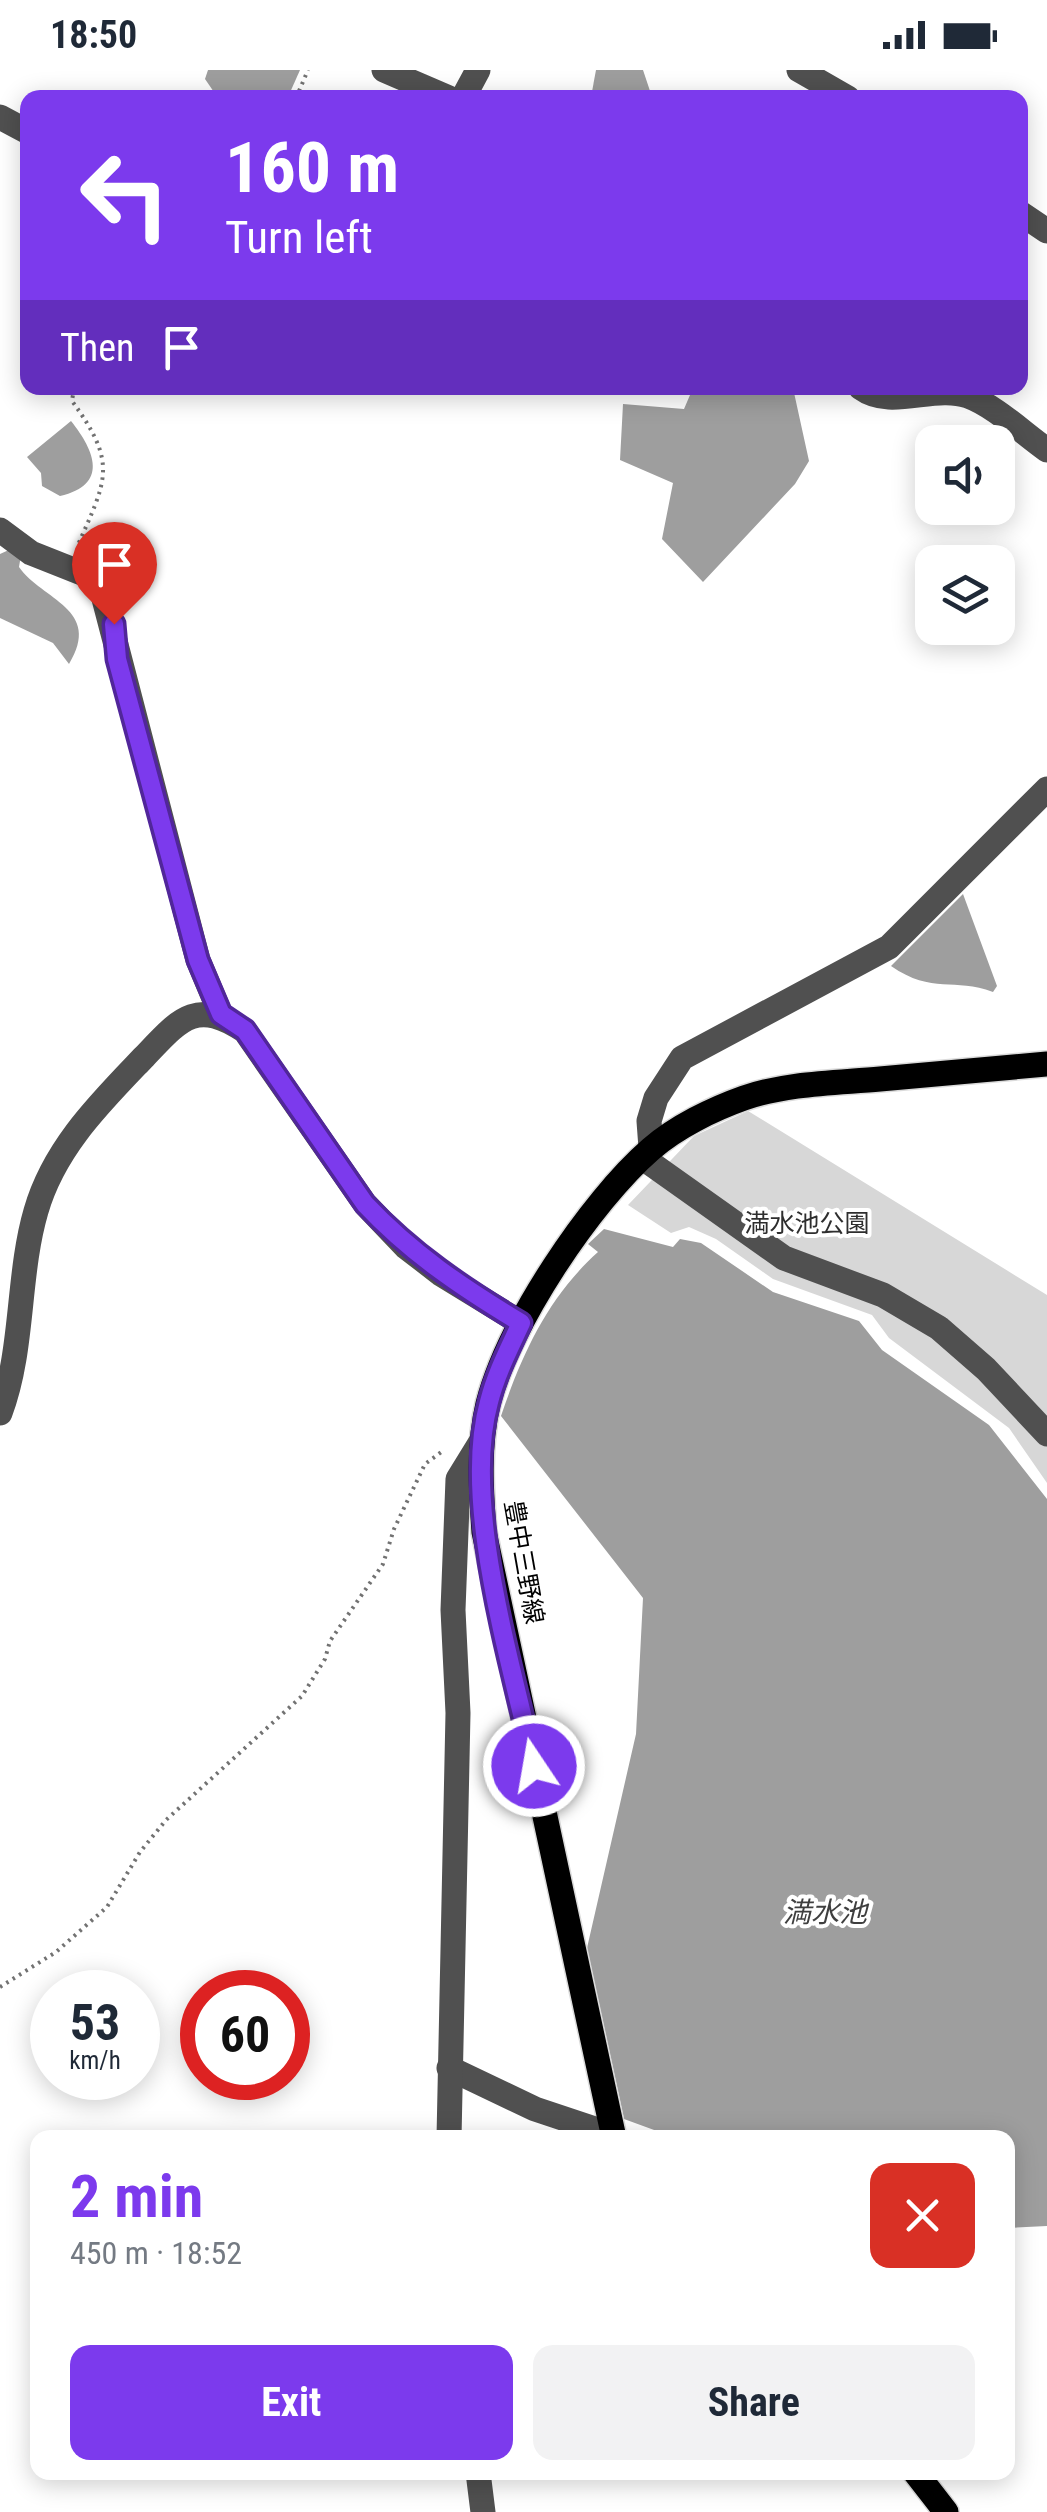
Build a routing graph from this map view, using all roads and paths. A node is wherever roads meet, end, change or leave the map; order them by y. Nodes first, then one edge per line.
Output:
1 (384, 70) edge
2 (799, 70) edge
3 (430, 90) edge
4 (834, 90) edge
5 (73, 395) edge
6 (870, 395) edge
7 (912, 395) edge
8 (962, 395) edge
9 (1047, 450) edge
10 (0, 530) edge
11 (69, 565) junction
12 (1047, 789) edge
13 (221, 1014) junction
14 (1047, 1064) edge
15 (647, 1153) junction
16 (521, 1323) junction
17 (2, 1404) edge
18 (1047, 1434) edge
19 (482, 1440) junction
20 (444, 1450) dead end
21 (0, 1987) edge
22 (449, 2068) junction
23 (450, 2130) edge
24 (595, 2130) edge
25 (612, 2130) edge
26 (479, 2480) edge
27 (921, 2480) edge
28 (482, 2512) edge
29 (946, 2512) edge

1 - 3 street
2 - 4 street
5 - 11 path
6 - 7 street
8 - 9 street
10 - 11 street
11 - 13 street
12 - 15 street
13 - 16 street
13 - 17 street
14 - 15 main road, 豊中三野線
15 - 16 main road, 豊中三野線
15 - 18 street
16 - 19 main road, 豊中三野線
19 - 22 street
19 - 25 main road, 豊中三野線
20 - 21 path
22 - 23 street
22 - 24 street
26 - 28 street
27 - 29 main road

